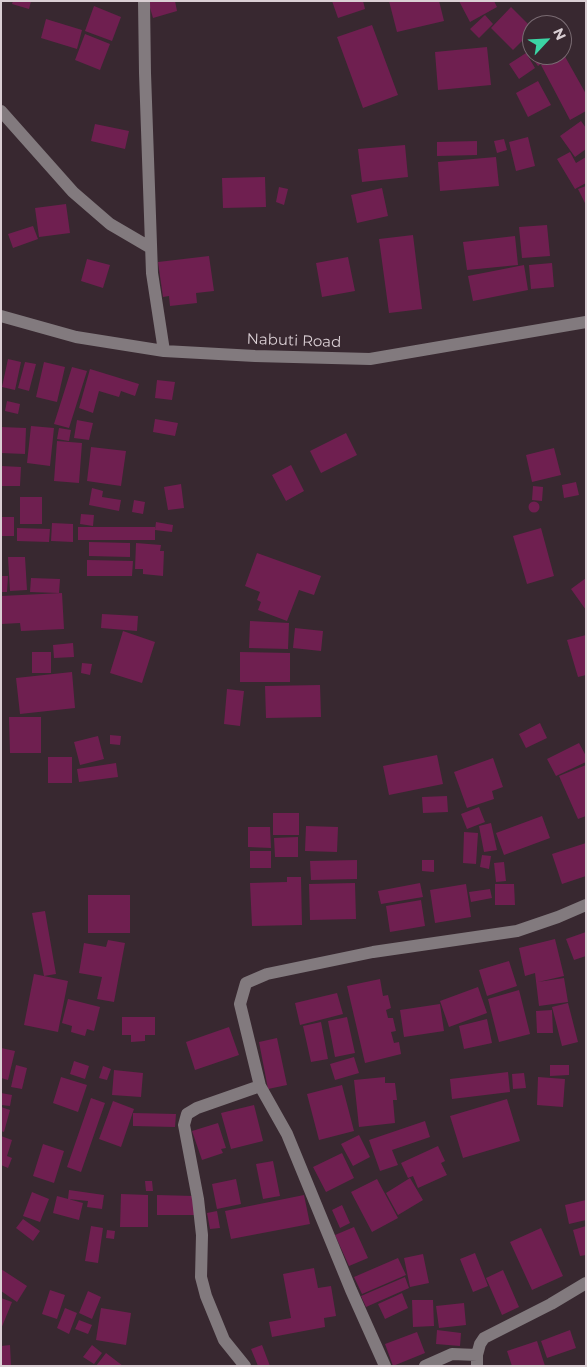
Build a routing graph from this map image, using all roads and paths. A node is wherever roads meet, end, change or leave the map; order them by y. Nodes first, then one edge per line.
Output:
1 (144, 1) edge
2 (1, 111) edge
3 (151, 248) junction
4 (1, 316) edge
5 (586, 322) edge
6 (164, 351) junction
7 (586, 905) edge
8 (260, 1086) junction
9 (586, 1284) edge
10 (477, 1361) edge
11 (245, 1366) edge
12 (385, 1366) edge
13 (425, 1366) edge

1 - 3 street
2 - 3 street
3 - 6 street
4 - 6 street, Nabuti Road
5 - 6 street, Nabuti Road
7 - 8 street
8 - 11 street
8 - 12 street
9 - 10 street
10 - 13 street

